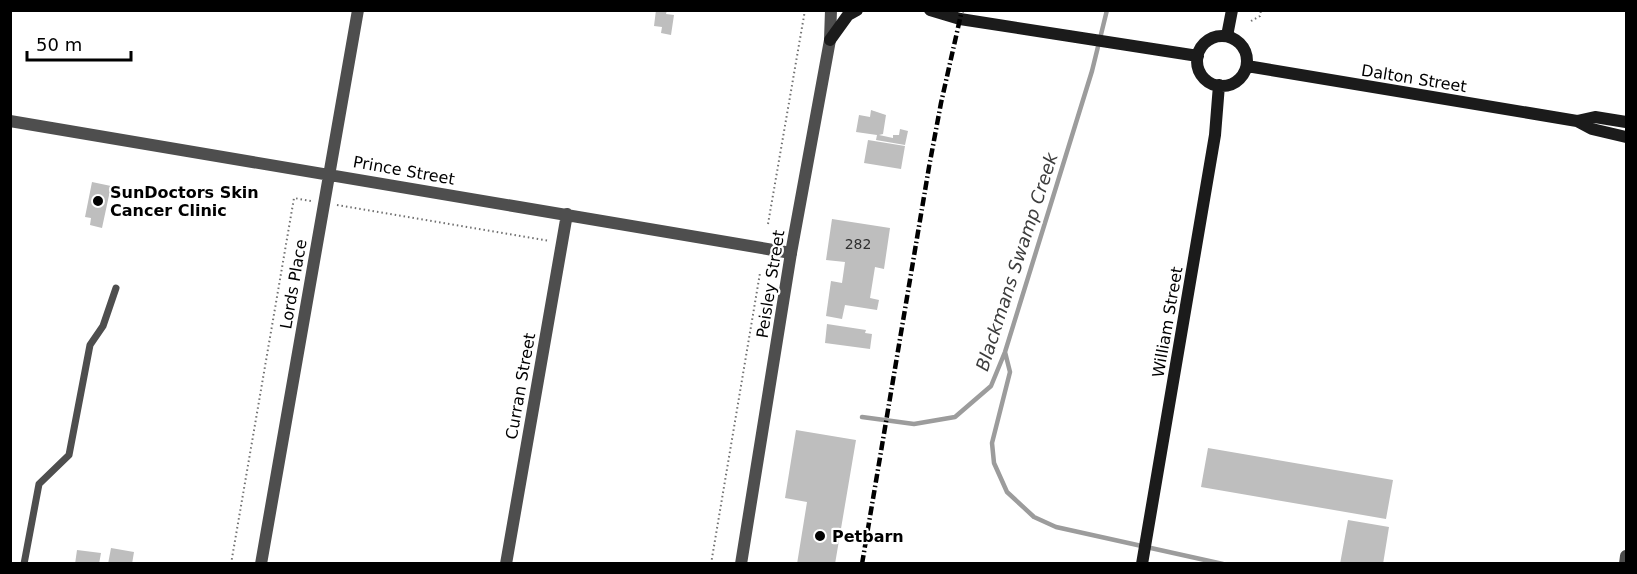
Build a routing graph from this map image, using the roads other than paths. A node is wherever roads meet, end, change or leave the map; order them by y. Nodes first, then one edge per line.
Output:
1 (358, 10) edge
2 (831, 10) edge
3 (857, 10) edge
4 (930, 10) edge
5 (1232, 10) edge
6 (1227, 36) junction
7 (830, 40) junction
8 (1198, 56) junction
9 (1247, 66) junction
10 (1219, 85) junction
11 (10, 120) edge
12 (1577, 121) junction
13 (1626, 122) edge
14 (1626, 137) edge
15 (329, 174) junction
16 (567, 214) junction
17 (791, 253) junction
18 (116, 288) dead end
19 (1626, 556) edge
20 (1142, 562) edge
21 (24, 564) edge
22 (261, 564) edge
23 (506, 564) edge
24 (741, 564) edge
25 (1625, 564) edge

1 - 15 street, Lords Place
2 - 7 street, Peisley Street
3 - 7 main road
4 - 8 main road
5 - 6 main road
6 - 8 main road
6 - 9 main road
7 - 17 street, Peisley Street
8 - 10 main road
9 - 10 main road
9 - 12 main road, Dalton Street
10 - 20 main road, William Street
11 - 15 street, Prince Street
12 - 13 main road, Dalton Street
12 - 14 main road, Dalton Street
15 - 16 street, Prince Street
15 - 22 street, Lords Place
16 - 17 street, Prince Street
16 - 23 street, Curran Street
17 - 24 street, Peisley Street
18 - 21 lane
19 - 25 street

